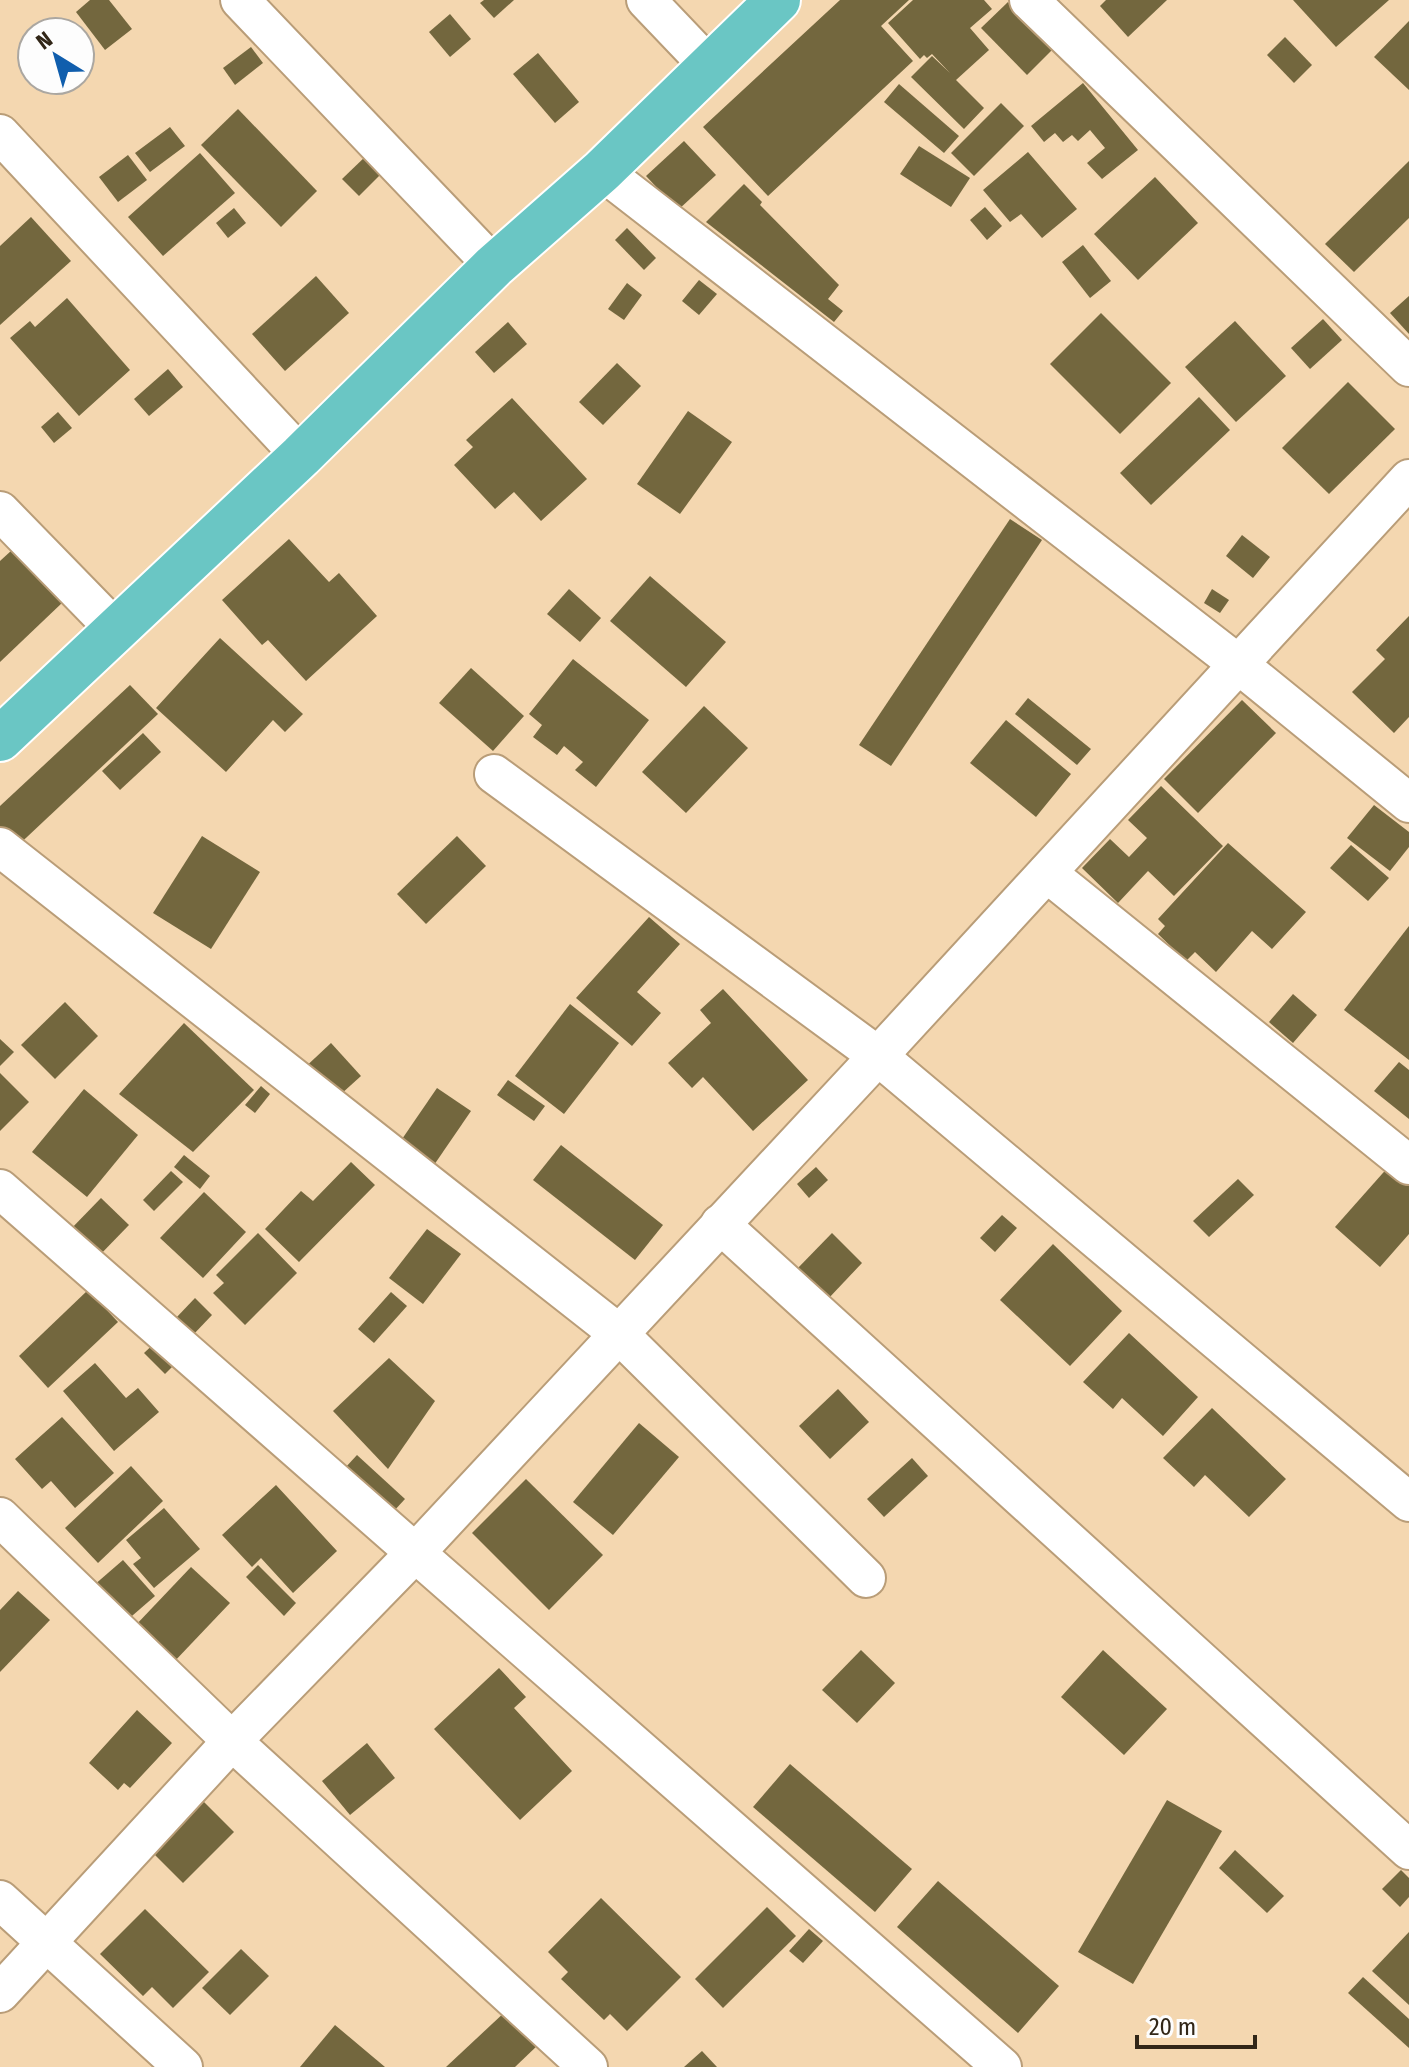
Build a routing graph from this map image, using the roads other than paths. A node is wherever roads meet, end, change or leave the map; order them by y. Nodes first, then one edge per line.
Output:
1 (240, 0) edge
2 (646, 0) edge
3 (778, 0) edge
4 (1029, 0) edge
5 (709, 66) junction
6 (0, 134) edge
7 (602, 171) junction
8 (494, 266) junction
9 (1409, 367) edge
10 (301, 456) junction
11 (1409, 479) edge
12 (0, 511) edge
13 (114, 628) junction
14 (1238, 664) junction
15 (0, 739) edge
16 (494, 774) dead end
17 (1409, 803) edge
18 (0, 847) edge
19 (1047, 873) junction
20 (878, 1056) junction
21 (1409, 1165) edge
22 (0, 1189) edge
23 (720, 1224) junction
24 (618, 1333) junction
25 (1409, 1502) edge
26 (0, 1517) edge
27 (416, 1552) junction
28 (866, 1578) dead end
29 (232, 1741) junction
30 (1409, 1850) edge
31 (0, 1900) edge
32 (46, 1942) junction
33 (0, 1993) edge
34 (183, 2067) edge
35 (588, 2067) edge
36 (1002, 2067) edge

1 - 8 street
2 - 5 street
3 - 5 highway
4 - 9 street
5 - 7 highway
6 - 10 street
7 - 8 highway
7 - 14 street
8 - 10 highway
10 - 13 highway
11 - 14 street
12 - 13 street
13 - 15 highway
14 - 17 street
14 - 19 street
16 - 20 street
18 - 24 street
19 - 20 street
19 - 21 street
20 - 23 street
20 - 25 street
22 - 27 street
23 - 24 street
23 - 30 street
24 - 27 street
24 - 28 street
26 - 29 street
27 - 29 street
27 - 36 street
29 - 32 street
29 - 35 street
31 - 32 street
32 - 33 street
32 - 34 street

